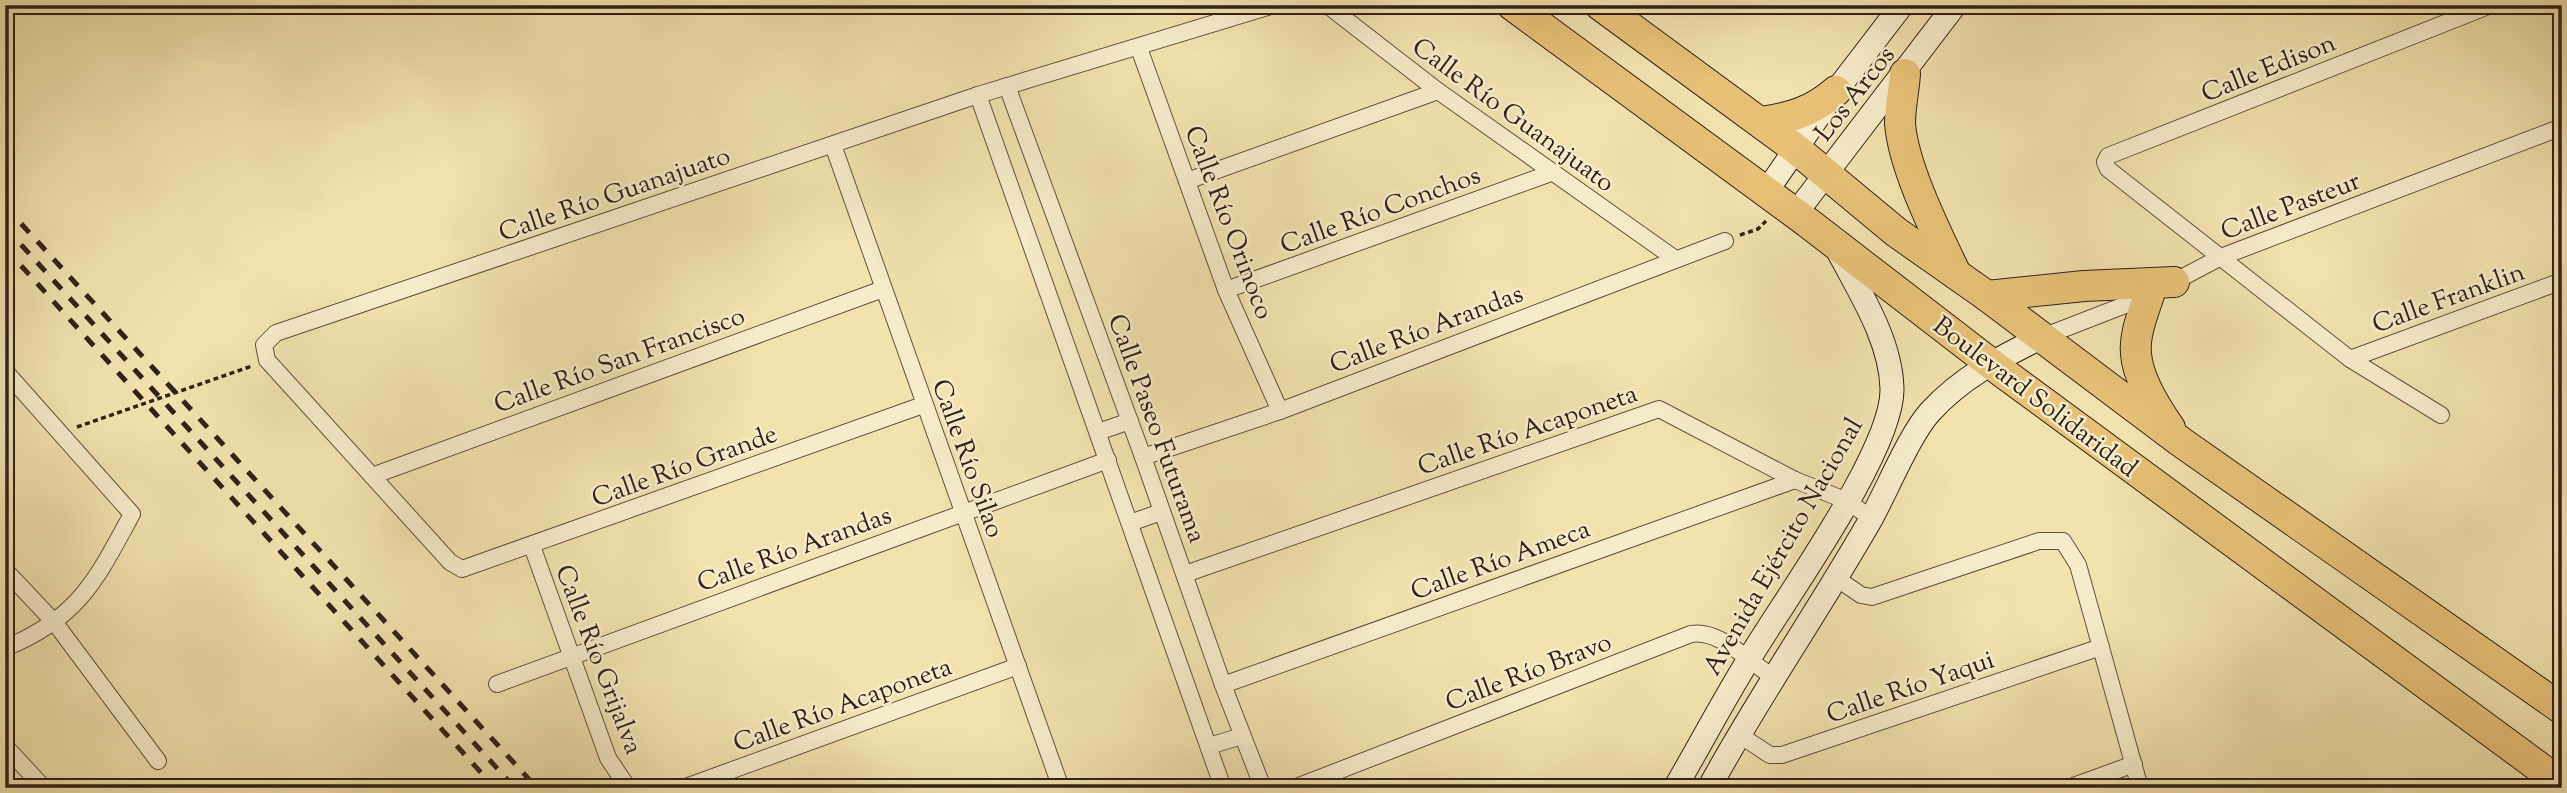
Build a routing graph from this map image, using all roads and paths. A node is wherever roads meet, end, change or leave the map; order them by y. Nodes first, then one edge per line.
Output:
1 (1274, 5) edge
2 (1327, 5) edge
3 (1512, 5) edge
4 (1902, 5) edge
5 (1955, 5) edge
6 (2491, 5) edge
7 (1602, 9) edge
8 (1139, 48) junction
9 (1905, 74) junction
10 (1007, 86) junction
11 (1438, 91) junction
12 (1836, 92) junction
13 (978, 95) junction
14 (1761, 122) junction
15 (2562, 127) edge
16 (833, 145) junction
17 (1796, 149) junction
18 (1551, 173) junction
19 (1827, 173) junction
20 (1188, 181) junction
21 (1782, 203) junction
22 (1725, 241) joint
23 (1836, 247) junction
24 (2221, 257) junction
25 (1674, 258) junction
26 (1958, 278) junction
27 (2562, 281) edge
28 (883, 289) junction
29 (2161, 289) junction
30 (1226, 290) junction
31 (1987, 296) junction
32 (2040, 338) junction
33 (2350, 359) junction
34 (267, 360) junction
35 (1990, 363) junction
36 (5, 371) edge
37 (923, 405) junction
38 (1280, 411) junction
39 (2441, 415) dead end
40 (1130, 421) junction
41 (1098, 432) junction
42 (59, 433) junction
43 (2181, 442) junction
44 (1143, 457) junction
45 (1108, 460) junction
46 (372, 476) junction
47 (1795, 480) junction
48 (1847, 501) junction
49 (963, 512) junction
50 (1161, 512) junction
51 (1871, 518) junction
52 (1130, 523) junction
53 (532, 546) junction
54 (5, 569) edge
55 (1185, 574) junction
56 (1836, 578) junction
57 (55, 623) junction
58 (2101, 647) junction
59 (5, 648) edge
60 (571, 656) junction
61 (1748, 660) junction
62 (1018, 666) junction
63 (1773, 677) junction
64 (497, 684) dead end
65 (1223, 685) junction
66 (2562, 709) edge
67 (1738, 734) junction
68 (1242, 736) junction
69 (5, 746) edge
70 (1209, 746) junction
71 (158, 761) dead end
72 (2134, 764) junction
73 (2562, 784) edge
74 (37, 786) edge
75 (628, 788) edge
76 (683, 788) edge
77 (1061, 788) edge
78 (1223, 788) edge
79 (1264, 788) edge
80 (1294, 788) edge
81 (1675, 788) edge
82 (1709, 788) edge
83 (2068, 788) edge
84 (2140, 788) edge

1 - 8 street, Calle Río Guanajuato
2 - 11 street, Calle Río Guanajuato
3 - 21 highway, Boulevard Solidaridad
4 - 12 main road, Los Arcos
5 - 9 main road, Los Arcos
6 - 24 street, Calle Edison
7 - 14 highway, Boulevard Solidaridad
8 - 10 street, Calle Río Guanajuato
8 - 20 street, Calle Río Orinoco
9 - 19 main road, Los Arcos
9 - 26 highway
10 - 13 street, Calle Río Guanajuato
10 - 40 street, Calle Paseo Futurama
11 - 18 street, Calle Río Guanajuato
11 - 20 street
12 - 14 highway
12 - 17 main road, Los Arcos
13 - 16 street, Calle Río Guanajuato
13 - 41 street
14 - 17 highway, Boulevard Solidaridad
15 - 24 street, Calle Pasteur
16 - 28 street, Calle Río Silao
16 - 34 street, Calle Río Guanajuato
17 - 19 highway, Boulevard Solidaridad
17 - 21 main road, Los Arcos
18 - 25 street, Calle Río Guanajuato
18 - 30 street, Calle Río Conchos
19 - 21 main road, Los Arcos
19 - 26 highway, Boulevard Solidaridad
20 - 30 street, Calle Río Orinoco
21 - 22 path
21 - 23 highway, Boulevard Solidaridad
22 - 25 street, Calle Río Arandas
23 - 35 highway, Boulevard Solidaridad
23 - 48 main road, Avenida Ejército Nacional
24 - 29 street, Calle Pasteur
24 - 33 street
25 - 38 street, Calle Río Arandas
26 - 31 highway, Boulevard Solidaridad
27 - 33 street, Calle Franklin
28 - 37 street, Calle Río Silao
28 - 46 street, Calle Río San Francisco
29 - 31 highway
29 - 32 street, Calle Pasteur
29 - 43 highway
30 - 38 street, Calle Río Orinoco
31 - 32 highway, Boulevard Solidaridad
32 - 35 main road
32 - 43 highway, Boulevard Solidaridad
33 - 39 street
34 - 42 path
34 - 46 street
35 - 51 main road
35 - 73 highway, Boulevard Solidaridad
36 - 42 street
37 - 49 street, Calle Río Silao
37 - 53 street, Calle Río Grande
38 - 44 street, Calle Río Arandas
40 - 41 street
40 - 44 street, Calle Paseo Futurama
41 - 45 street
42 - 57 street
43 - 66 highway, Boulevard Solidaridad
44 - 50 street, Calle Paseo Futurama
45 - 49 street, Calle Río Arandas
45 - 52 street
46 - 53 street, Calle Río Grande
47 - 48 street, Calle Río Acaponeta
47 - 55 street, Calle Río Acaponeta
47 - 65 street, Calle Río Ameca
48 - 51 street, Calle Río Acaponeta
48 - 61 main road, Avenida Ejército Nacional
49 - 60 street, Calle Río Arandas
49 - 62 street, Calle Río Silao
50 - 52 street
50 - 55 street, Calle Paseo Futurama
51 - 56 main road
52 - 70 street
53 - 60 street, Calle Río Grijalva
54 - 57 street
55 - 65 street, Calle Paseo Futurama
56 - 58 street
56 - 63 main road
57 - 59 street
57 - 71 street
58 - 67 street, Calle Río Yaqui
58 - 72 street
60 - 64 street, Calle Río Arandas
60 - 75 street, Calle Río Grijalva
61 - 63 street, Calle Río Bravo
61 - 80 street, Calle Río Bravo
61 - 81 main road, Avenida Ejército Nacional
62 - 76 street, Calle Río Acaponeta
62 - 77 street, Calle Río Silao
63 - 67 main road
65 - 68 street, Calle Paseo Futurama
67 - 82 main road
68 - 70 street
68 - 79 street, Calle Paseo Futurama
69 - 74 street
70 - 78 street
72 - 83 street
72 - 84 street

